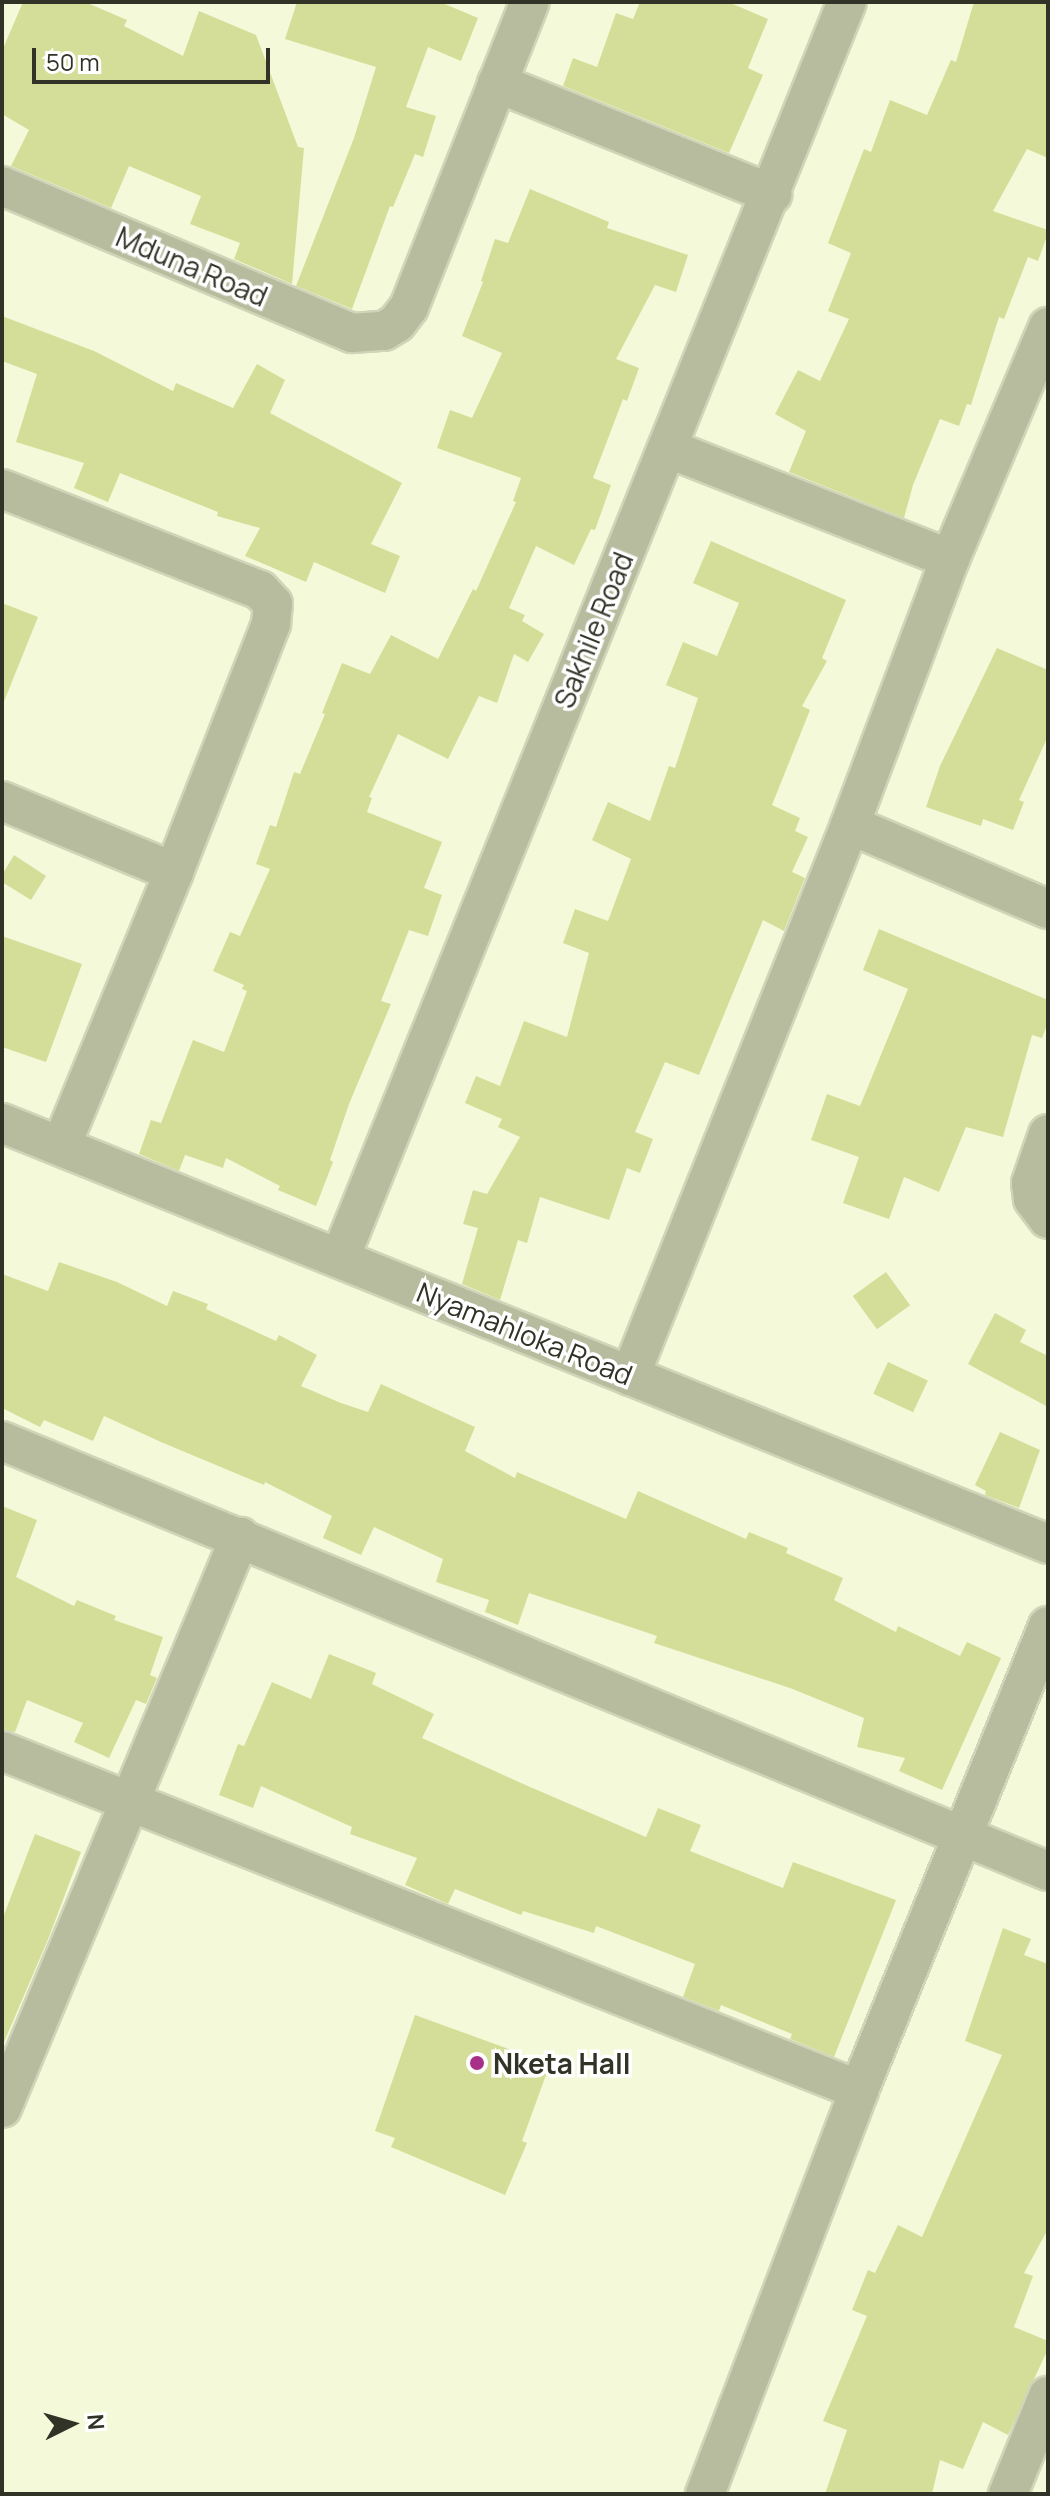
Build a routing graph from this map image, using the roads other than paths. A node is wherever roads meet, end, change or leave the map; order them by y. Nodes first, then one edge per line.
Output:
1 (530, 2) edge
2 (847, 2) edge
3 (497, 83) junction
4 (2, 186) edge
5 (772, 194) junction
6 (1048, 327) edge
7 (667, 448) junction
8 (2, 489) edge
9 (950, 559) junction
10 (2, 801) edge
11 (850, 825) junction
12 (174, 872) junction
13 (1048, 909) edge
14 (2, 1123) edge
15 (1048, 1134) edge
16 (61, 1146) junction
17 (1048, 1219) edge
18 (340, 1258) junction
19 (630, 1376) junction
20 (2, 1441) edge
21 (240, 1537) junction
22 (1048, 1544) edge
23 (1048, 1626) edge
24 (2, 1751) edge
25 (128, 1801) junction
26 (963, 1834) junction
27 (1048, 1871) edge
28 (11, 2060) edge
29 (859, 2090) junction
30 (2, 2108) edge
31 (1048, 2396) edge
32 (705, 2494) edge
33 (1008, 2494) edge

1 - 3 street
2 - 5 street, Sakhile Road
3 - 4 street, Mduna Road
3 - 5 street
5 - 7 street, Sakhile Road
6 - 9 street
7 - 9 street
7 - 18 street, Sakhile Road
8 - 12 street
9 - 11 street
10 - 12 street
11 - 13 street
11 - 19 street
12 - 16 street
14 - 16 street, Nyamahloka Road
15 - 17 street
16 - 18 street, Nyamahloka Road
18 - 19 street, Nyamahloka Road
19 - 22 street, Nyamahloka Road
20 - 21 street
21 - 25 street
21 - 26 street
23 - 26 street
24 - 25 street
25 - 28 street
25 - 29 street
26 - 27 street
26 - 29 street
28 - 30 street
29 - 32 street
31 - 33 street

